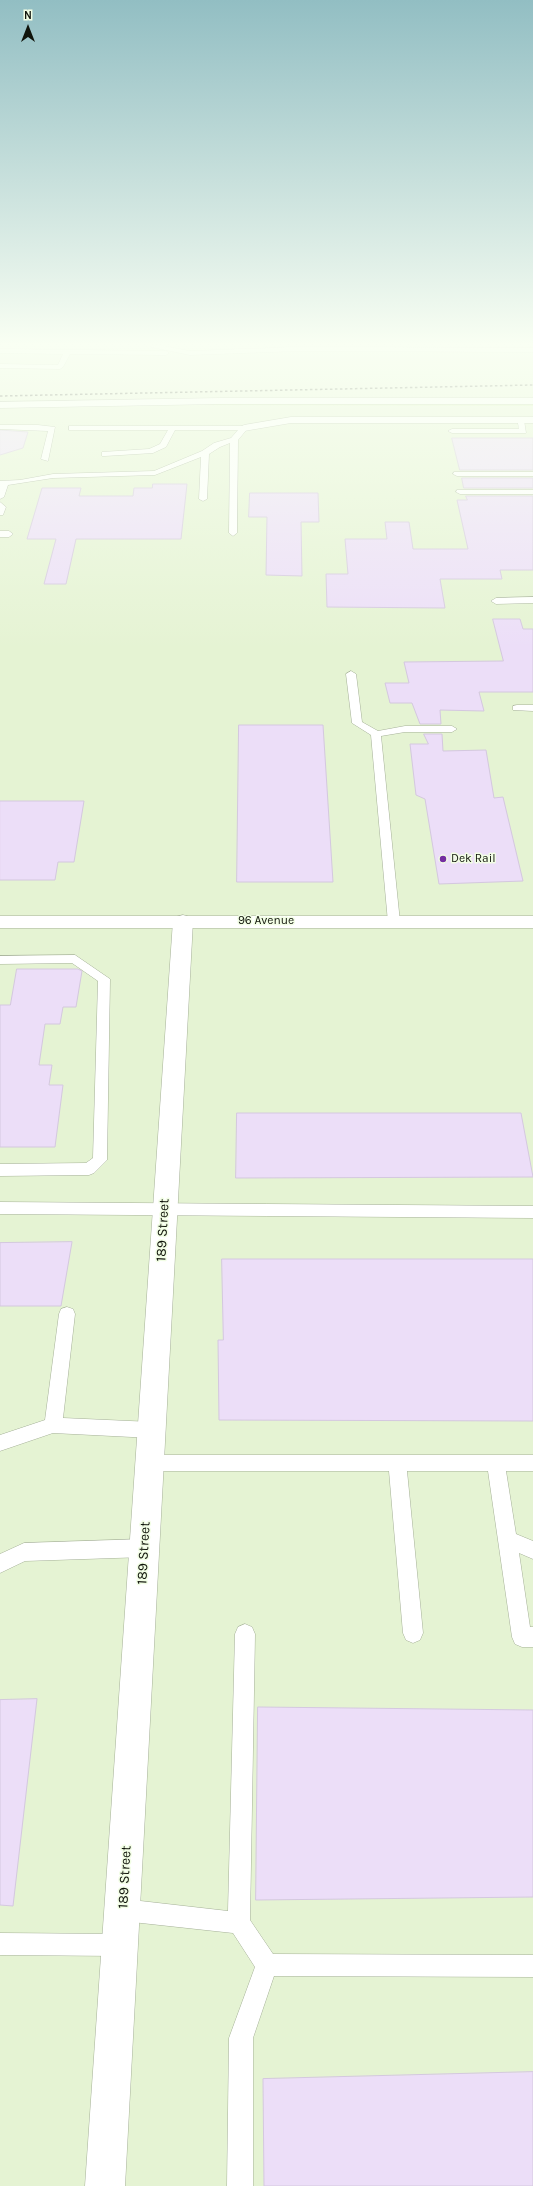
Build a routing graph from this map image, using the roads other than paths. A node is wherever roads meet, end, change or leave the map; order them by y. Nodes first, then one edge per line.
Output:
1 (48, 445) edge
2 (162, 445) edge
3 (218, 445) edge
4 (234, 445) edge
5 (205, 453) junction
6 (105, 454) dead end
7 (45, 459) dead end
8 (457, 474) dead end
9 (533, 474) edge
10 (2, 483) edge
11 (460, 492) dead end
12 (533, 492) edge
13 (0, 497) edge
14 (203, 499) dead end
15 (0, 504) edge
16 (0, 513) edge
17 (233, 533) dead end
18 (533, 600) edge
19 (496, 601) dead end
20 (351, 674) dead end
21 (517, 708) dead end
22 (533, 708) edge
23 (452, 729) dead end
24 (376, 734) junction
25 (183, 921) junction
26 (0, 922) edge
27 (394, 922) junction
28 (533, 922) edge
29 (0, 960) edge
30 (0, 1170) edge
31 (0, 1208) edge
32 (164, 1210) junction
33 (533, 1212) edge
34 (67, 1314) dead end
35 (53, 1425) junction
36 (152, 1430) junction
37 (0, 1443) edge
38 (150, 1463) junction
39 (397, 1463) junction
40 (496, 1463) junction
41 (533, 1463) edge
42 (508, 1540) junction
43 (145, 1548) junction
44 (533, 1550) edge
45 (0, 1564) edge
46 (413, 1633) dead end
47 (245, 1634) dead end
48 (533, 1637) edge
49 (122, 1910) junction
50 (239, 1923) junction
51 (0, 1944) edge
52 (121, 1945) junction
53 (267, 1965) junction
54 (533, 1966) edge
55 (105, 2186) edge
56 (240, 2186) edge

1 - 7 lane
2 - 6 lane
3 - 5 lane
4 - 17 lane
5 - 10 lane
5 - 14 lane
8 - 9 lane
10 - 13 lane
11 - 12 lane
15 - 16 lane
18 - 19 lane
20 - 24 lane
21 - 22 lane
23 - 24 lane
24 - 27 lane
25 - 26 main road, 96 Avenue
25 - 27 main road, 96 Avenue
25 - 32 main road, 189 Street
27 - 28 main road, 96 Avenue
29 - 30 lane
31 - 32 lane
32 - 33 lane
32 - 36 main road, 189 Street
34 - 35 lane
35 - 36 lane
35 - 37 lane
36 - 38 main road, 189 Street
38 - 39 lane
38 - 43 main road, 189 Street
39 - 40 lane
39 - 46 lane
40 - 41 lane
40 - 42 lane
42 - 44 lane
42 - 48 lane
43 - 45 lane
43 - 49 main road, 189 Street
47 - 50 lane
49 - 50 lane
49 - 52 main road, 189 Street
50 - 53 lane
51 - 52 lane
52 - 55 main road, 189 Street
53 - 54 lane
53 - 56 lane

